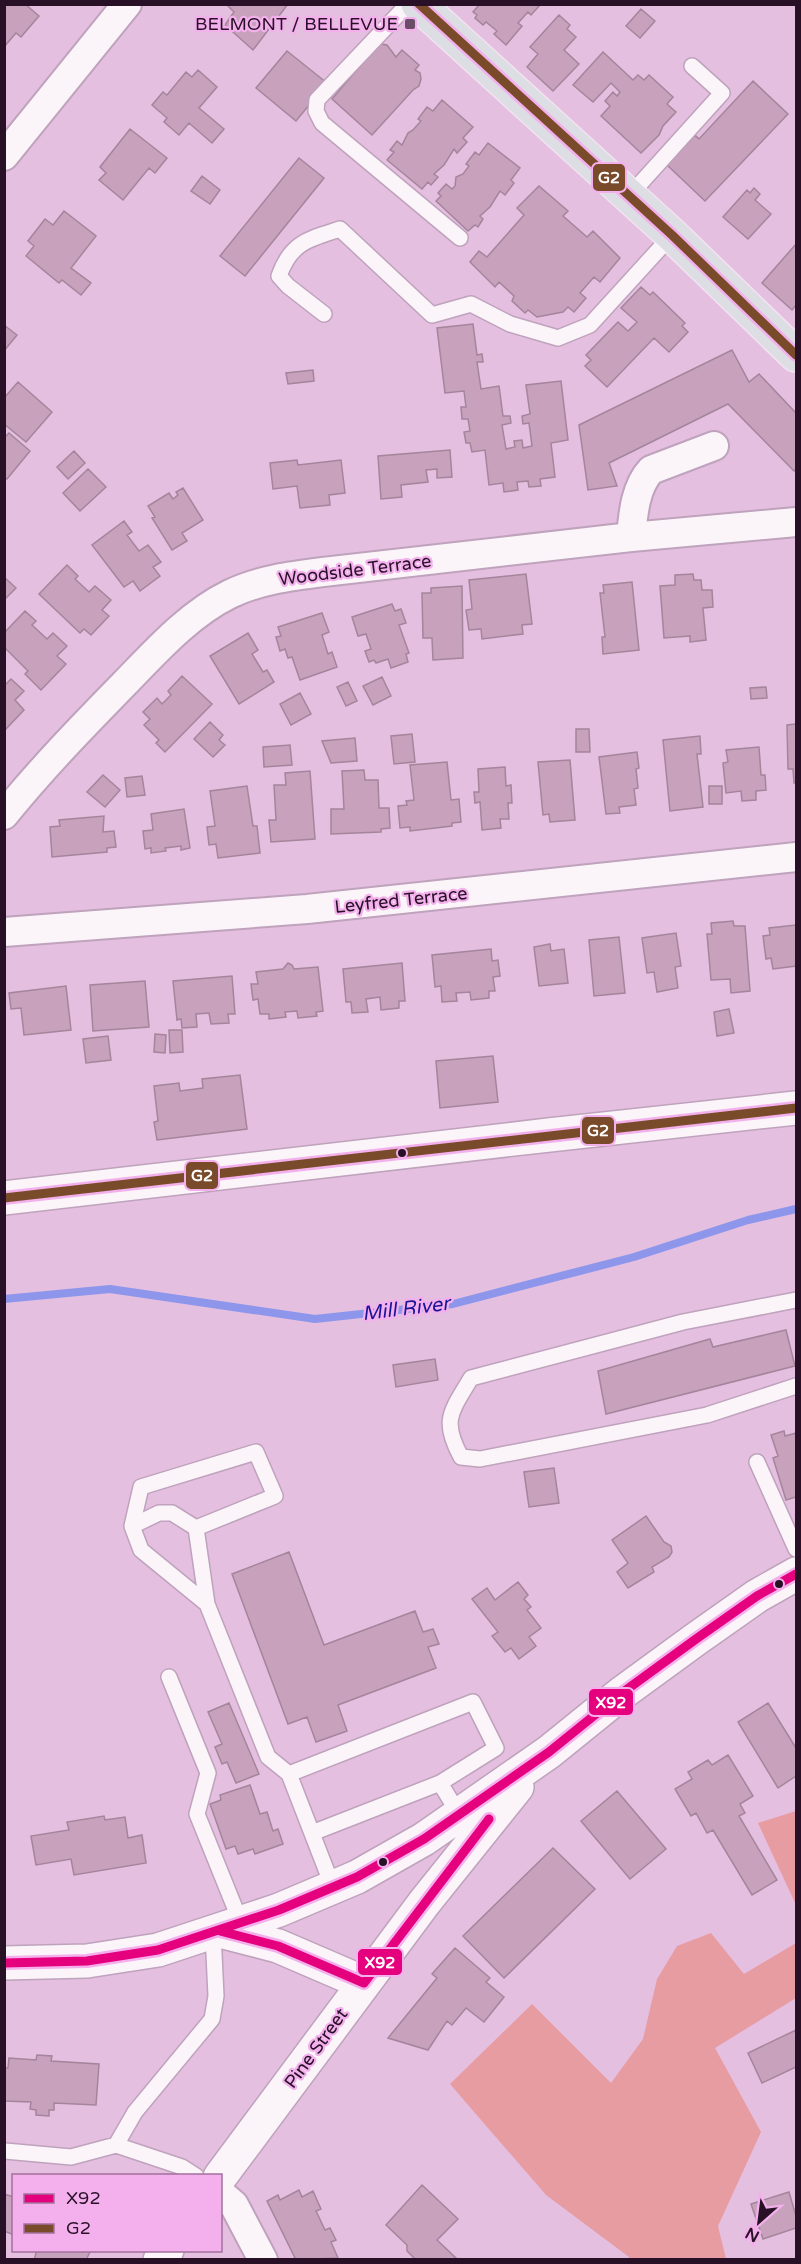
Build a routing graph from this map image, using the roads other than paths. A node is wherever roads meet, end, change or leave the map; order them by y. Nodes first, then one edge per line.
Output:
1 (127, 4) edge
2 (408, 4) edge
3 (418, 4) edge
4 (692, 66) dead end
5 (4, 156) edge
6 (629, 196) junction
7 (672, 235) junction
8 (460, 238) dead end
9 (324, 314) dead end
10 (796, 356) edge
11 (714, 446) dead end
12 (796, 522) edge
13 (631, 537) junction
14 (4, 814) edge
15 (796, 857) edge
16 (4, 932) edge
17 (796, 1108) edge
18 (4, 1198) edge
19 (796, 1300) edge
20 (796, 1386) edge
21 (758, 1462) dead end
22 (132, 1526) junction
23 (196, 1528) junction
24 (796, 1549) edge
25 (796, 1574) edge
26 (207, 1604) junction
27 (169, 1677) dead end
28 (549, 1752) junction
29 (288, 1774) junction
30 (440, 1783) junction
31 (459, 1814) junction
32 (312, 1833) junction
33 (335, 1887) junction
34 (225, 1929) junction
35 (4, 1963) edge
36 (364, 1983) junction
37 (116, 2145) junction
38 (4, 2151) edge
39 (194, 2174) edge
40 (222, 2174) edge
41 (222, 2195) edge
42 (263, 2259) edge

1 - 5 street
2 - 8 lane
3 - 6 main road
4 - 6 lane
6 - 7 main road
7 - 9 lane
7 - 10 main road
11 - 13 street
12 - 13 street, Woodside Terrace
13 - 14 street, Woodside Terrace
15 - 16 street, Leyfred Terrace
17 - 18 street
19 - 20 lane
21 - 24 lane
22 - 23 lane
22 - 23 lane
22 - 26 lane
23 - 26 lane
25 - 28 street
26 - 29 lane
27 - 34 lane
28 - 31 street
28 - 36 street, Pine Street
29 - 30 lane
29 - 32 lane
30 - 31 lane
30 - 32 lane
31 - 33 street
32 - 33 lane
33 - 34 street
34 - 35 street
34 - 36 street
34 - 37 lane
36 - 40 street, Pine Street
37 - 38 lane
37 - 39 lane
41 - 42 street

